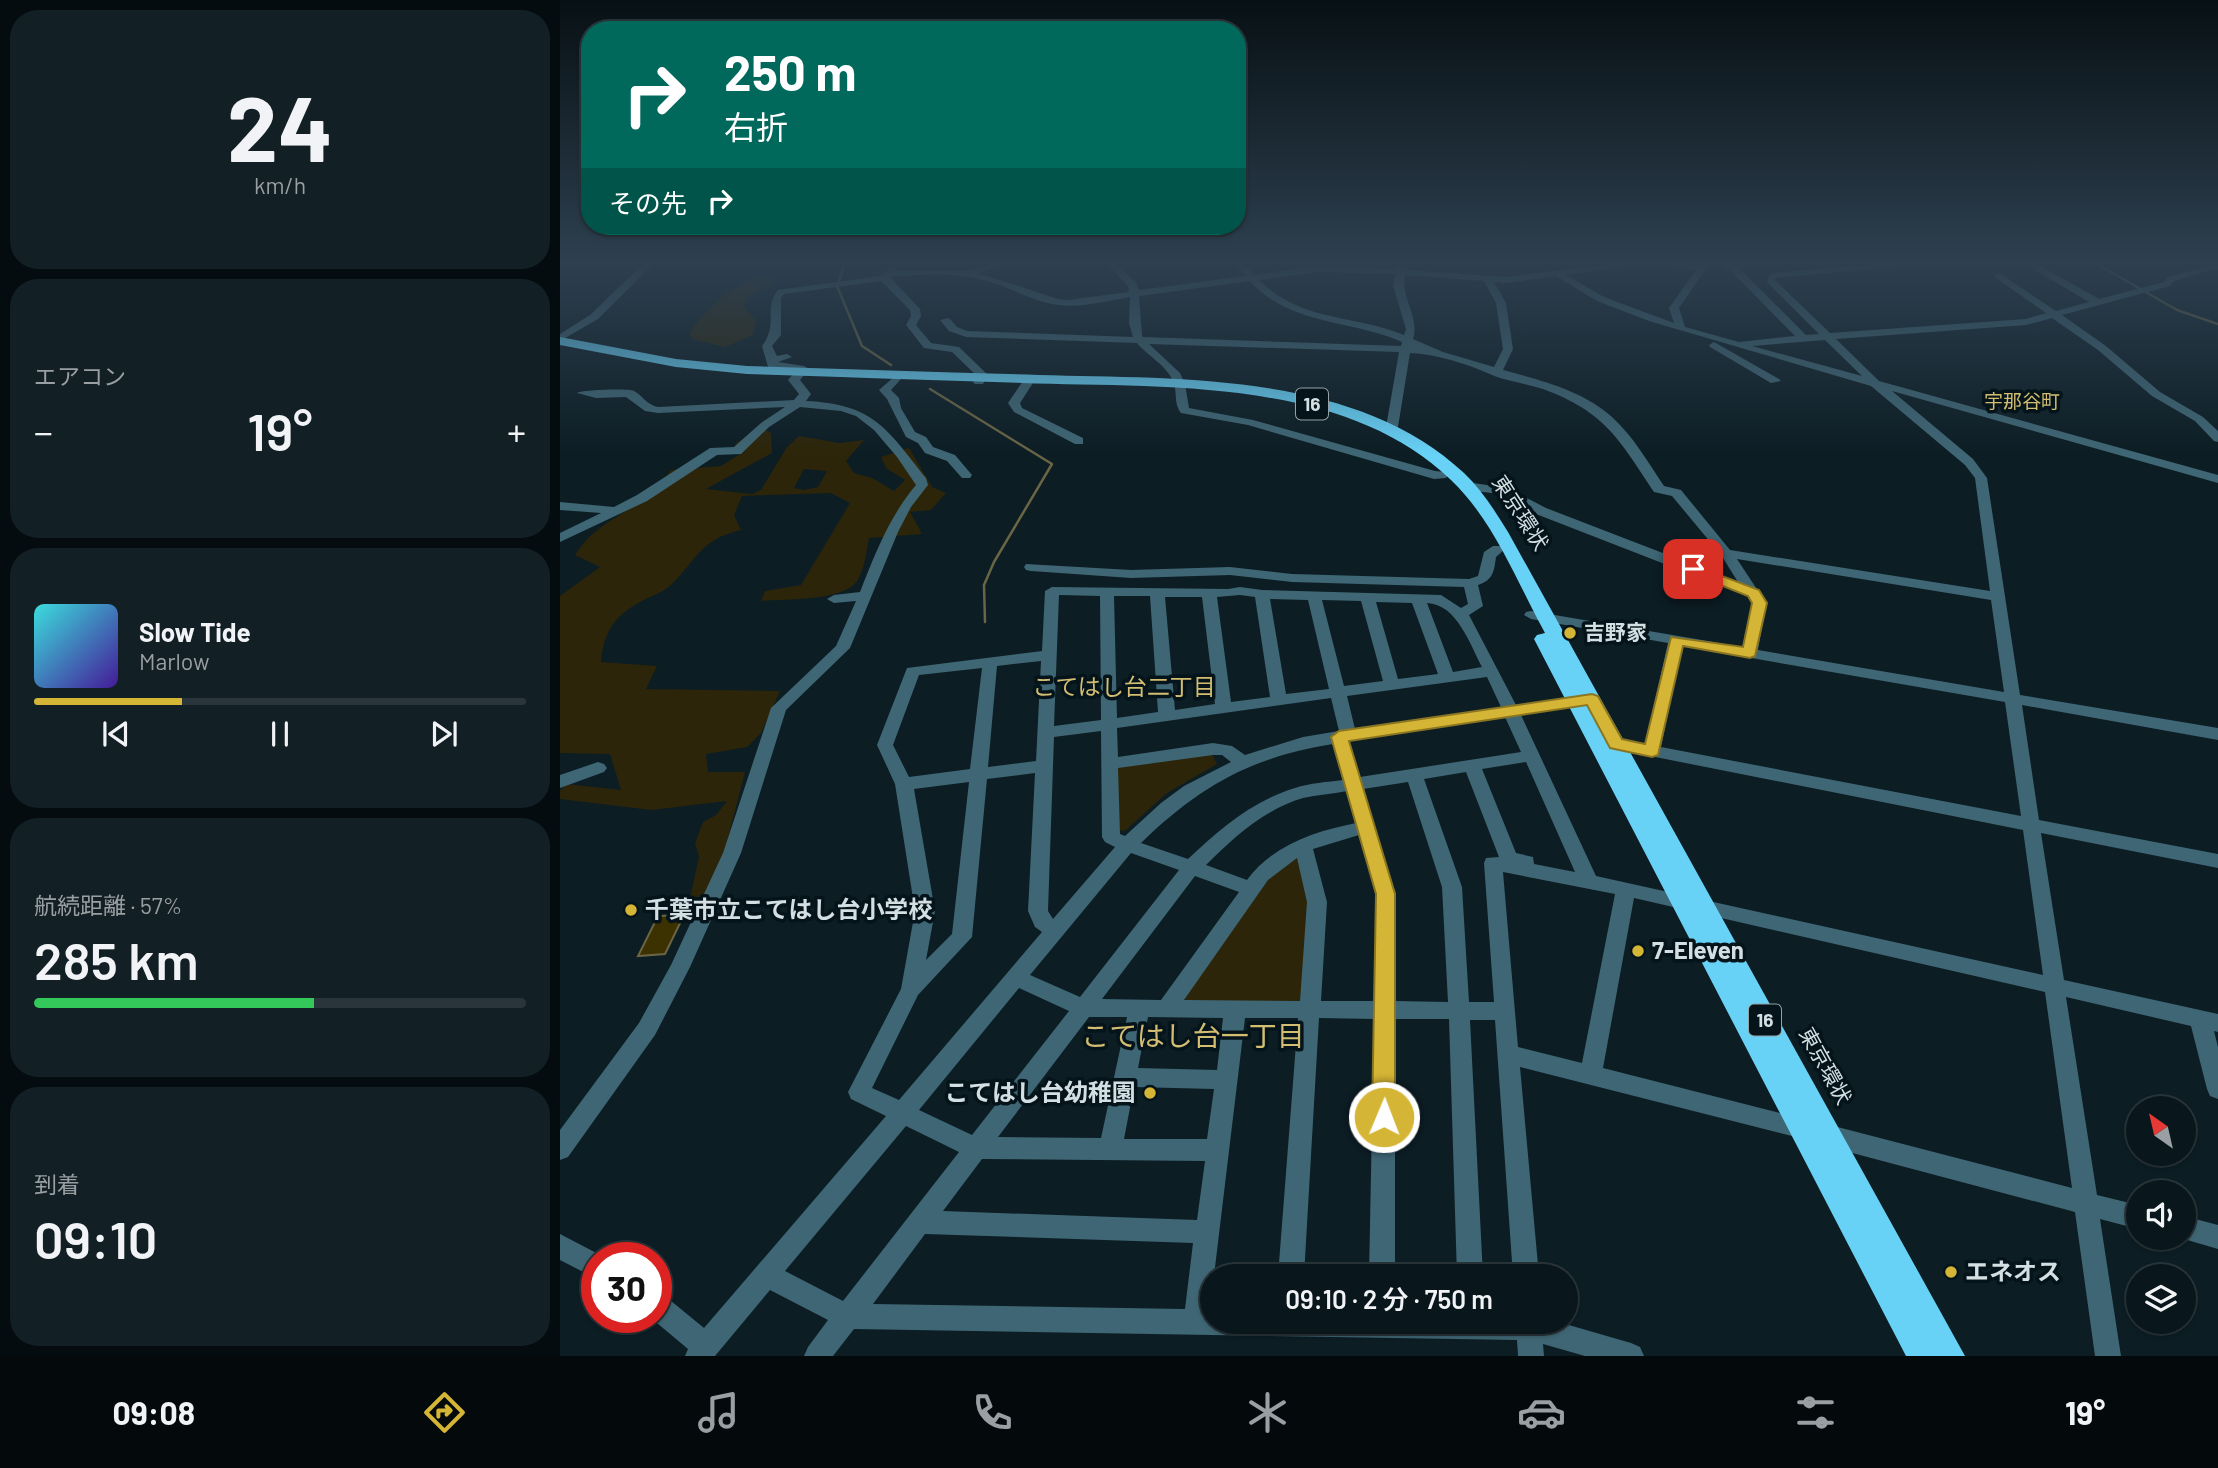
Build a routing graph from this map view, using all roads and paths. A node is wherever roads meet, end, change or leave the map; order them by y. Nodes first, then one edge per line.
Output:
1 (580, 327) edge
2 (778, 327) edge
3 (913, 327) edge
4 (951, 327) edge
5 (1135, 327) edge
6 (1349, 327) edge
7 (1410, 327) edge
8 (1503, 327) edge
9 (1674, 327) edge
10 (1683, 327) edge
11 (1792, 327) edge
12 (1819, 327) edge
13 (1977, 327) edge
14 (2071, 327) edge
15 (1685, 331) junction
16 (1829, 337) junction
17 (1804, 339) junction
18 (1140, 341) junction
19 (560, 342) edge
20 (1406, 344) junction
21 (1733, 344) junction
22 (787, 357) dead end
23 (773, 360) junction
24 (1496, 373) junction
25 (798, 374) junction
26 (895, 379) junction
27 (980, 380) junction
28 (1775, 381) dead end
29 (1027, 383) junction
30 (1875, 383) junction
31 (1181, 386) junction
32 (583, 393) dead end
33 (796, 405) junction
34 (900, 416) junction
35 (872, 423) junction
36 (1391, 433) junction
37 (2218, 438) edge
38 (1079, 441) dead end
39 (966, 475) dead end
40 (1442, 475) junction
41 (2218, 479) edge
42 (1466, 486) junction
43 (560, 506) edge
44 (616, 511) junction
45 (560, 538) edge
46 (1498, 549) junction
47 (1726, 553) junction
48 (1031, 567) dead end
49 (1225, 571) junction
50 (1470, 583) junction
51 (1107, 592) junction
52 (1157, 593) junction
53 (1215, 593) junction
54 (1754, 593) junction
55 (1262, 594) junction
56 (865, 596) junction
57 (1314, 596) junction
58 (1367, 597) junction
59 (1999, 597) junction
60 (1418, 598) junction
61 (834, 599) dead end
62 (1459, 614) junction
63 (1539, 617) junction
64 (1676, 640) junction
65 (1750, 653) junction
66 (1049, 655) junction
67 (990, 662) junction
68 (1492, 671) junction
69 (1447, 677) junction
70 (1392, 684) junction
71 (1337, 692) junction
72 (2013, 699) junction
73 (1279, 701) junction
74 (1584, 701) junction
75 (1224, 708) junction
76 (1510, 712) junction
77 (1167, 717) junction
78 (1108, 725) junction
79 (1046, 733) junction
80 (2218, 734) edge
81 (1344, 736) junction
82 (1616, 744) junction
83 (1652, 751) junction
84 (1530, 756) junction
85 (1244, 762) junction
86 (1109, 764) junction
87 (1472, 765) junction
88 (1044, 766) junction
89 (598, 768) dead end
90 (979, 774) junction
91 (1413, 774) junction
92 (560, 782) edge
93 (1353, 783) junction
94 (904, 784) junction
95 (2032, 826) junction
96 (1365, 827) junction
97 (1127, 845) junction
98 (1303, 845) junction
99 (2218, 861) edge
100 (1192, 867) junction
101 (1539, 872) junction
102 (1589, 881) junction
103 (1250, 888) junction
104 (1626, 889) junction
105 (1693, 905) junction
106 (1055, 930) junction
107 (1017, 978) junction
108 (2055, 986) junction
109 (911, 989) junction
110 (1083, 1008) junction
111 (1166, 1009) junction
112 (1139, 1010) junction
113 (1235, 1010) junction
114 (1385, 1011) junction
115 (1459, 1011) junction
116 (1505, 1011) junction
117 (1311, 1012) junction
118 (2209, 1021) edge
119 (1508, 1054) junction
120 (1591, 1075) junction
121 (1125, 1077) junction
122 (1226, 1080) junction
123 (2218, 1089) edge
124 (900, 1113) junction
125 (1816, 1132) junction
126 (975, 1148) junction
127 (560, 1149) edge
128 (1110, 1150) junction
129 (1217, 1150) junction
130 (2086, 1204) junction
131 (2126, 1214) edge
132 (921, 1222) junction
133 (2196, 1231) edge
134 (1207, 1232) junction
135 (2218, 1237) edge
136 (560, 1247) edge
137 (581, 1258) edge
138 (1293, 1264) edge
139 (1382, 1264) edge
140 (1470, 1264) edge
141 (1525, 1264) edge
142 (768, 1275) junction
143 (846, 1316) junction
144 (672, 1321) edge
145 (1196, 1322) junction
146 (1200, 1322) edge
147 (1530, 1334) edge
148 (1561, 1334) edge
149 (702, 1351) edge
150 (817, 1356) edge
151 (1531, 1356) edge
152 (1631, 1356) edge
153 (1925, 1356) edge
154 (1947, 1356) edge
155 (2108, 1356) edge

1 - 19 street
2 - 23 street
3 - 27 street
4 - 18 street
5 - 18 street
6 - 20 street
7 - 20 street
8 - 24 street
9 - 15 street
10 - 15 street
11 - 17 street
12 - 16 street
13 - 16 street
14 - 37 street
15 - 21 street
15 - 28 street
16 - 17 street
16 - 30 street
17 - 21 street
18 - 20 street
18 - 31 street
19 - 25 highway, 東京環状 / 16
20 - 24 street
20 - 36 street
21 - 30 street
22 - 23 street
23 - 25 street
24 - 47 street
25 - 26 highway, 東京環状 / 16
25 - 27 highway, 東京環状 / 16
25 - 33 street
26 - 27 highway, 東京環状 / 16
26 - 34 street
27 - 29 highway, 東京環状 / 16
27 - 31 highway, 東京環状 / 16
29 - 31 highway, 東京環状 / 16
29 - 38 street
30 - 41 street
30 - 59 street
31 - 36 highway, 東京環状 / 16
31 - 40 highway, 東京環状 / 16
31 - 40 street
32 - 33 street
33 - 35 street
33 - 44 street
34 - 35 street
34 - 39 street
35 - 56 street
36 - 42 highway, 東京環状 / 16
40 - 46 highway, 東京環状 / 16
42 - 54 street
42 - 63 highway, 東京環状 / 16
43 - 44 street
44 - 45 street
46 - 50 street
46 - 63 highway, 東京環状 / 16
47 - 54 street
47 - 59 street
48 - 49 street
49 - 50 street
49 - 53 street
50 - 62 street
51 - 52 street
51 - 66 street
51 - 78 street
52 - 53 street
52 - 77 street
53 - 55 street
53 - 75 street
54 - 65 street
55 - 57 street
55 - 73 street
56 - 61 street
56 - 127 street
57 - 58 street
57 - 71 street
58 - 60 street
58 - 70 street
59 - 72 street
60 - 62 street
60 - 69 street
62 - 68 street
63 - 64 street
63 - 74 highway, 東京環状 / 16
64 - 65 street
64 - 83 street
65 - 72 street
66 - 67 street
66 - 79 street
67 - 90 street
67 - 94 street
68 - 69 street
68 - 76 street
69 - 70 street
70 - 71 street
71 - 73 street
71 - 81 street
72 - 80 street
72 - 95 street
73 - 75 street
74 - 76 street
74 - 82 highway, 東京環状 / 16
74 - 105 highway, 東京環状 / 16
75 - 77 street
76 - 81 street
76 - 84 street
77 - 78 street
78 - 79 street
78 - 86 street
79 - 88 street
81 - 85 street
81 - 93 street
82 - 83 street
82 - 105 highway, 東京環状 / 16
83 - 95 street
84 - 87 street
84 - 102 street
85 - 86 street
85 - 97 street
86 - 97 street
87 - 91 street
87 - 101 street
88 - 90 street
88 - 106 street
89 - 92 street
90 - 94 street
90 - 109 street
91 - 93 street
91 - 115 street
93 - 96 street
93 - 100 street
94 - 109 street
95 - 99 street
95 - 108 street
96 - 98 street
96 - 114 street
97 - 100 street
97 - 106 street
98 - 103 street
98 - 117 street
100 - 103 street
100 - 110 street
101 - 102 street
101 - 116 street
102 - 104 street
103 - 111 street
104 - 105 street
104 - 120 street
105 - 108 street
105 - 125 highway, 東京環状 / 16
106 - 107 street
107 - 110 street
107 - 124 street
108 - 118 street
108 - 130 street
109 - 124 street
110 - 112 street
110 - 126 street
111 - 112 street
111 - 113 street
112 - 121 street
113 - 117 street
113 - 122 street
114 - 115 street
114 - 117 street
114 - 139 street
115 - 116 street
115 - 140 street
116 - 119 street
117 - 138 street
118 - 123 street
119 - 120 street
119 - 141 street
120 - 125 street
121 - 122 street
121 - 128 street
122 - 129 street
124 - 126 street
124 - 142 street
125 - 130 street
125 - 153 highway, 東京環状 / 16
125 - 154 highway, 東京環状 / 16
126 - 128 street
126 - 132 street
128 - 129 street
129 - 134 street
130 - 131 street
130 - 155 street
132 - 134 street
132 - 143 street
133 - 135 street
134 - 145 street
136 - 137 street
142 - 143 street
142 - 149 street
143 - 145 street
143 - 150 street
144 - 149 street
145 - 146 street
147 - 151 street
148 - 152 street

